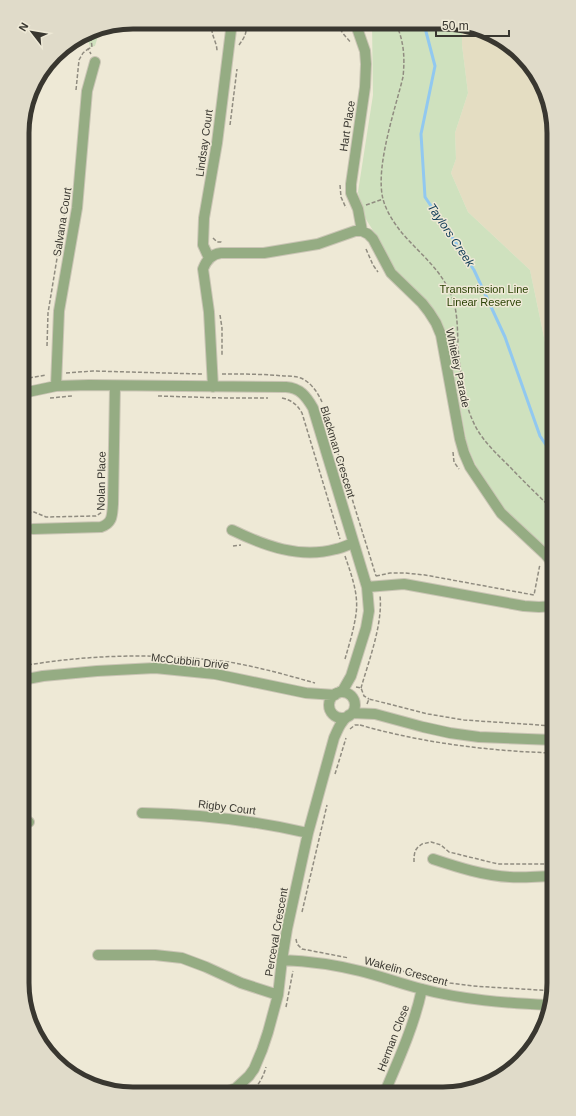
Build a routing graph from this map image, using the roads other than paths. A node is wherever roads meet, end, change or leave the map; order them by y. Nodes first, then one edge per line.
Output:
1 (357, 29) edge
2 (231, 30) dead end
3 (95, 62) road end
4 (362, 231) junction
5 (209, 258) junction
6 (56, 386) junction
7 (115, 386) junction
8 (214, 387) junction
9 (29, 392) edge
10 (33, 529) dead end
11 (232, 530) dead end
12 (353, 542) junction
13 (547, 556) edge
14 (367, 587) junction
15 (547, 606) edge
16 (351, 676) junction
17 (29, 679) edge
18 (306, 693) junction
19 (336, 694) junction
20 (354, 700) junction
21 (331, 710) junction
22 (351, 714) junction
23 (375, 714) junction
24 (334, 738) junction
25 (547, 740) edge
26 (142, 813) dead end
27 (308, 833) junction
28 (434, 859) dead end
29 (547, 876) edge
30 (98, 955) dead end
31 (282, 960) junction
32 (422, 989) junction
33 (278, 995) junction
34 (544, 1007) edge
35 (237, 1087) edge
36 (387, 1087) edge

1 - 4 street, Hart Place
2 - 5 street, Lindsay Court
3 - 6 street, Salvana Court
4 - 5 street
4 - 13 street, Whiteley Parade
5 - 8 street
6 - 7 street, Blackman Crescent
6 - 9 street, Blackman Crescent
7 - 8 street, Blackman Crescent
7 - 10 street, Nolan Place
8 - 12 street, Blackman Crescent
11 - 12 street
12 - 14 street, Blackman Crescent
14 - 15 street
14 - 16 street, Blackman Crescent
16 - 19 street, Blackman Crescent
16 - 20 street, Blackman Crescent
17 - 18 street, McCubbin Drive
18 - 19 street, McCubbin Drive
18 - 21 street, McCubbin Drive
19 - 20 street
19 - 21 street
20 - 22 street
20 - 23 street
21 - 22 street
21 - 24 street, Perceval Crescent
22 - 23 street
22 - 24 street, Perceval Crescent
23 - 25 street
24 - 27 street, Perceval Crescent
26 - 27 street, Rigby Court
27 - 31 street, Perceval Crescent
28 - 29 street
30 - 33 street
31 - 32 street, Wakelin Crescent
31 - 33 street, Perceval Crescent
32 - 34 street, Wakelin Crescent
32 - 36 street, Herman Close
33 - 35 street, Perceval Crescent

